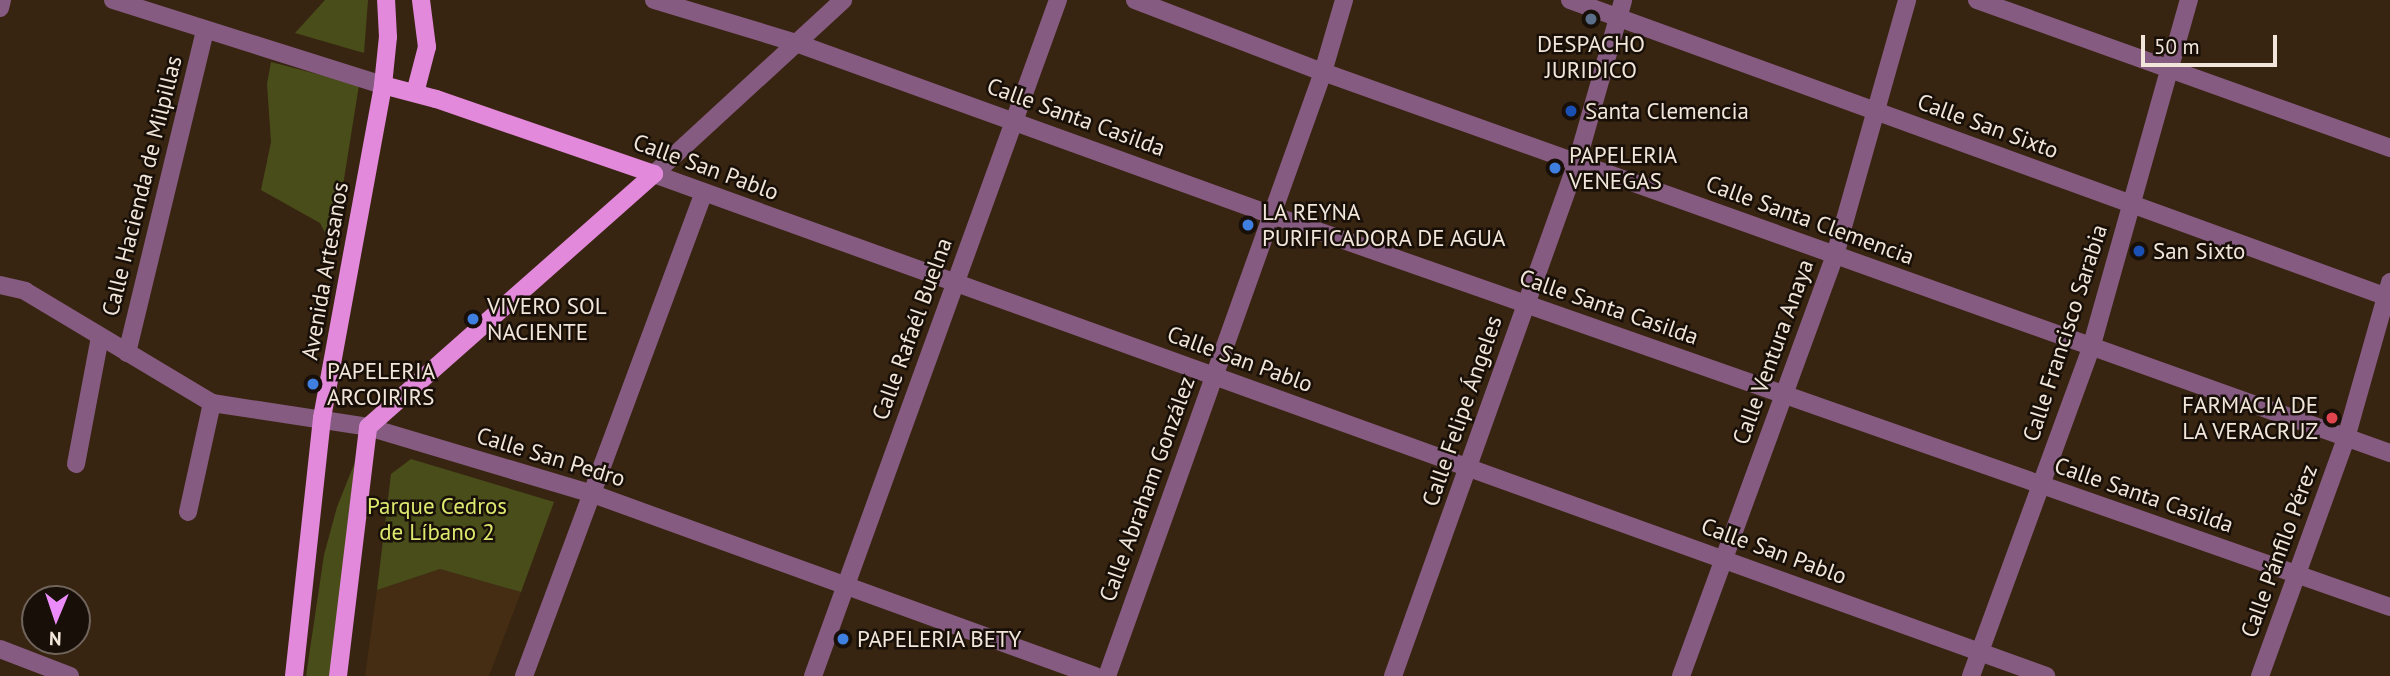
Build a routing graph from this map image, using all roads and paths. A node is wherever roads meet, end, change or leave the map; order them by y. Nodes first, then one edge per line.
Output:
1 (2, 0) edge
2 (113, 0) edge
3 (386, 0) edge
4 (421, 0) edge
5 (654, 0) edge
6 (843, 0) edge
7 (1058, 0) edge
8 (1136, 0) edge
9 (1343, 0) edge
10 (1570, 0) edge
11 (1907, 0) edge
12 (1978, 0) edge
13 (2189, 0) edge
14 (0, 8) edge
15 (1620, 9) edge
16 (205, 30) junction
17 (796, 43) junction
18 (2170, 69) junction
19 (1324, 72) junction
20 (383, 85) junction
21 (415, 93) junction
22 (1876, 111) junction
23 (1015, 120) junction
24 (2390, 148) edge
25 (1577, 162) junction
26 (654, 174) junction
27 (704, 192) junction
28 (2132, 204) junction
29 (1272, 215) junction
30 (1835, 255) junction
31 (954, 283) junction
32 (0, 285) edge
33 (2389, 292) edge
34 (1526, 304) junction
35 (100, 337) junction
36 (2091, 348) junction
37 (127, 353) junction
38 (1214, 375) junction
39 (1784, 395) junction
40 (212, 403) junction
41 (323, 418) junction
42 (368, 427) junction
43 (2346, 438) junction
44 (2390, 453) edge
45 (76, 464) dead end
46 (1470, 466) junction
47 (2041, 485) junction
48 (593, 494) junction
49 (188, 512) dead end
50 (1724, 559) junction
51 (2297, 575) junction
52 (846, 586) junction
53 (2390, 607) edge
54 (0, 649) edge
55 (1980, 652) junction
56 (71, 676) edge
57 (295, 676) edge
58 (338, 676) edge
59 (524, 676) edge
60 (814, 676) edge
61 (1095, 676) edge
62 (1107, 676) edge
63 (1392, 676) edge
64 (1681, 676) edge
65 (1971, 676) edge
66 (2046, 676) edge
67 (2259, 676) edge

1 - 14 street
2 - 16 street
3 - 20 main road, Avenida Artesanos
4 - 21 main road
5 - 17 street, Calle Santa Casilda
6 - 17 street
7 - 23 street, Calle Rafaél Buelna
8 - 19 street, Calle Santa Clemencia
9 - 19 street, Calle Abraham González
10 - 15 street, Calle San Sixto
11 - 22 street, Calle Ventura Anaya
12 - 18 street
13 - 18 street, Calle Francisco Sarabia
15 - 22 street, Calle San Sixto
15 - 25 street, Calle Felipe Ángeles
16 - 20 street
16 - 37 street, Calle Hacienda de Milpillas
17 - 23 street, Calle Santa Casilda
17 - 26 street
18 - 24 street
18 - 28 street, Calle Francisco Sarabia
19 - 25 street, Calle Santa Clemencia
19 - 29 street, Calle Abraham González
20 - 21 main road, Calle San Pablo
20 - 41 main road, Avenida Artesanos
21 - 26 main road, Calle San Pablo
22 - 28 street, Calle San Sixto
22 - 30 street, Calle Ventura Anaya
23 - 29 street, Calle Santa Casilda
23 - 31 street, Calle Rafaél Buelna
25 - 30 street, Calle Santa Clemencia
25 - 34 street, Calle Felipe Ángeles
26 - 27 street, Calle San Pablo
26 - 42 main road
27 - 31 street, Calle San Pablo
27 - 48 street
28 - 33 street, Calle San Sixto
28 - 36 street, Calle Francisco Sarabia
29 - 34 street, Calle Santa Casilda
29 - 38 street, Calle Abraham González
30 - 36 street, Calle Santa Clemencia
30 - 39 street, Calle Ventura Anaya
31 - 38 street, Calle San Pablo
31 - 52 street, Calle Rafaél Buelna
32 - 35 street, Calle San Pedro
33 - 43 street, Calle Pánfilo Pérez
34 - 39 street, Calle Santa Casilda
34 - 46 street, Calle Felipe Ángeles
35 - 37 street, Calle San Pedro
35 - 45 street
36 - 43 street, Calle Santa Clemencia
36 - 47 street, Calle Francisco Sarabia
37 - 40 street, Calle San Pedro
38 - 46 street, Calle San Pablo
38 - 62 street, Calle Abraham González
39 - 47 street, Calle Santa Casilda
39 - 50 street, Calle Ventura Anaya
40 - 41 street, Calle San Pedro
40 - 49 street
41 - 42 street, Calle San Pedro
41 - 57 main road, Avenida Artesanos
42 - 48 street, Calle San Pedro
42 - 58 main road
43 - 44 street, Calle Santa Clemencia
43 - 51 street, Calle Pánfilo Pérez
46 - 50 street, Calle San Pablo
46 - 63 street, Calle Felipe Ángeles
47 - 51 street, Calle Santa Casilda
47 - 55 street, Calle Francisco Sarabia
48 - 52 street, Calle San Pedro
48 - 59 street
50 - 55 street, Calle San Pablo
50 - 64 street, Calle Ventura Anaya
51 - 53 street, Calle Santa Casilda
51 - 67 street, Calle Pánfilo Pérez
52 - 60 street, Calle Rafaél Buelna
52 - 61 street, Calle San Pedro
54 - 56 street
55 - 65 street, Calle Francisco Sarabia
55 - 66 street, Calle San Pablo

